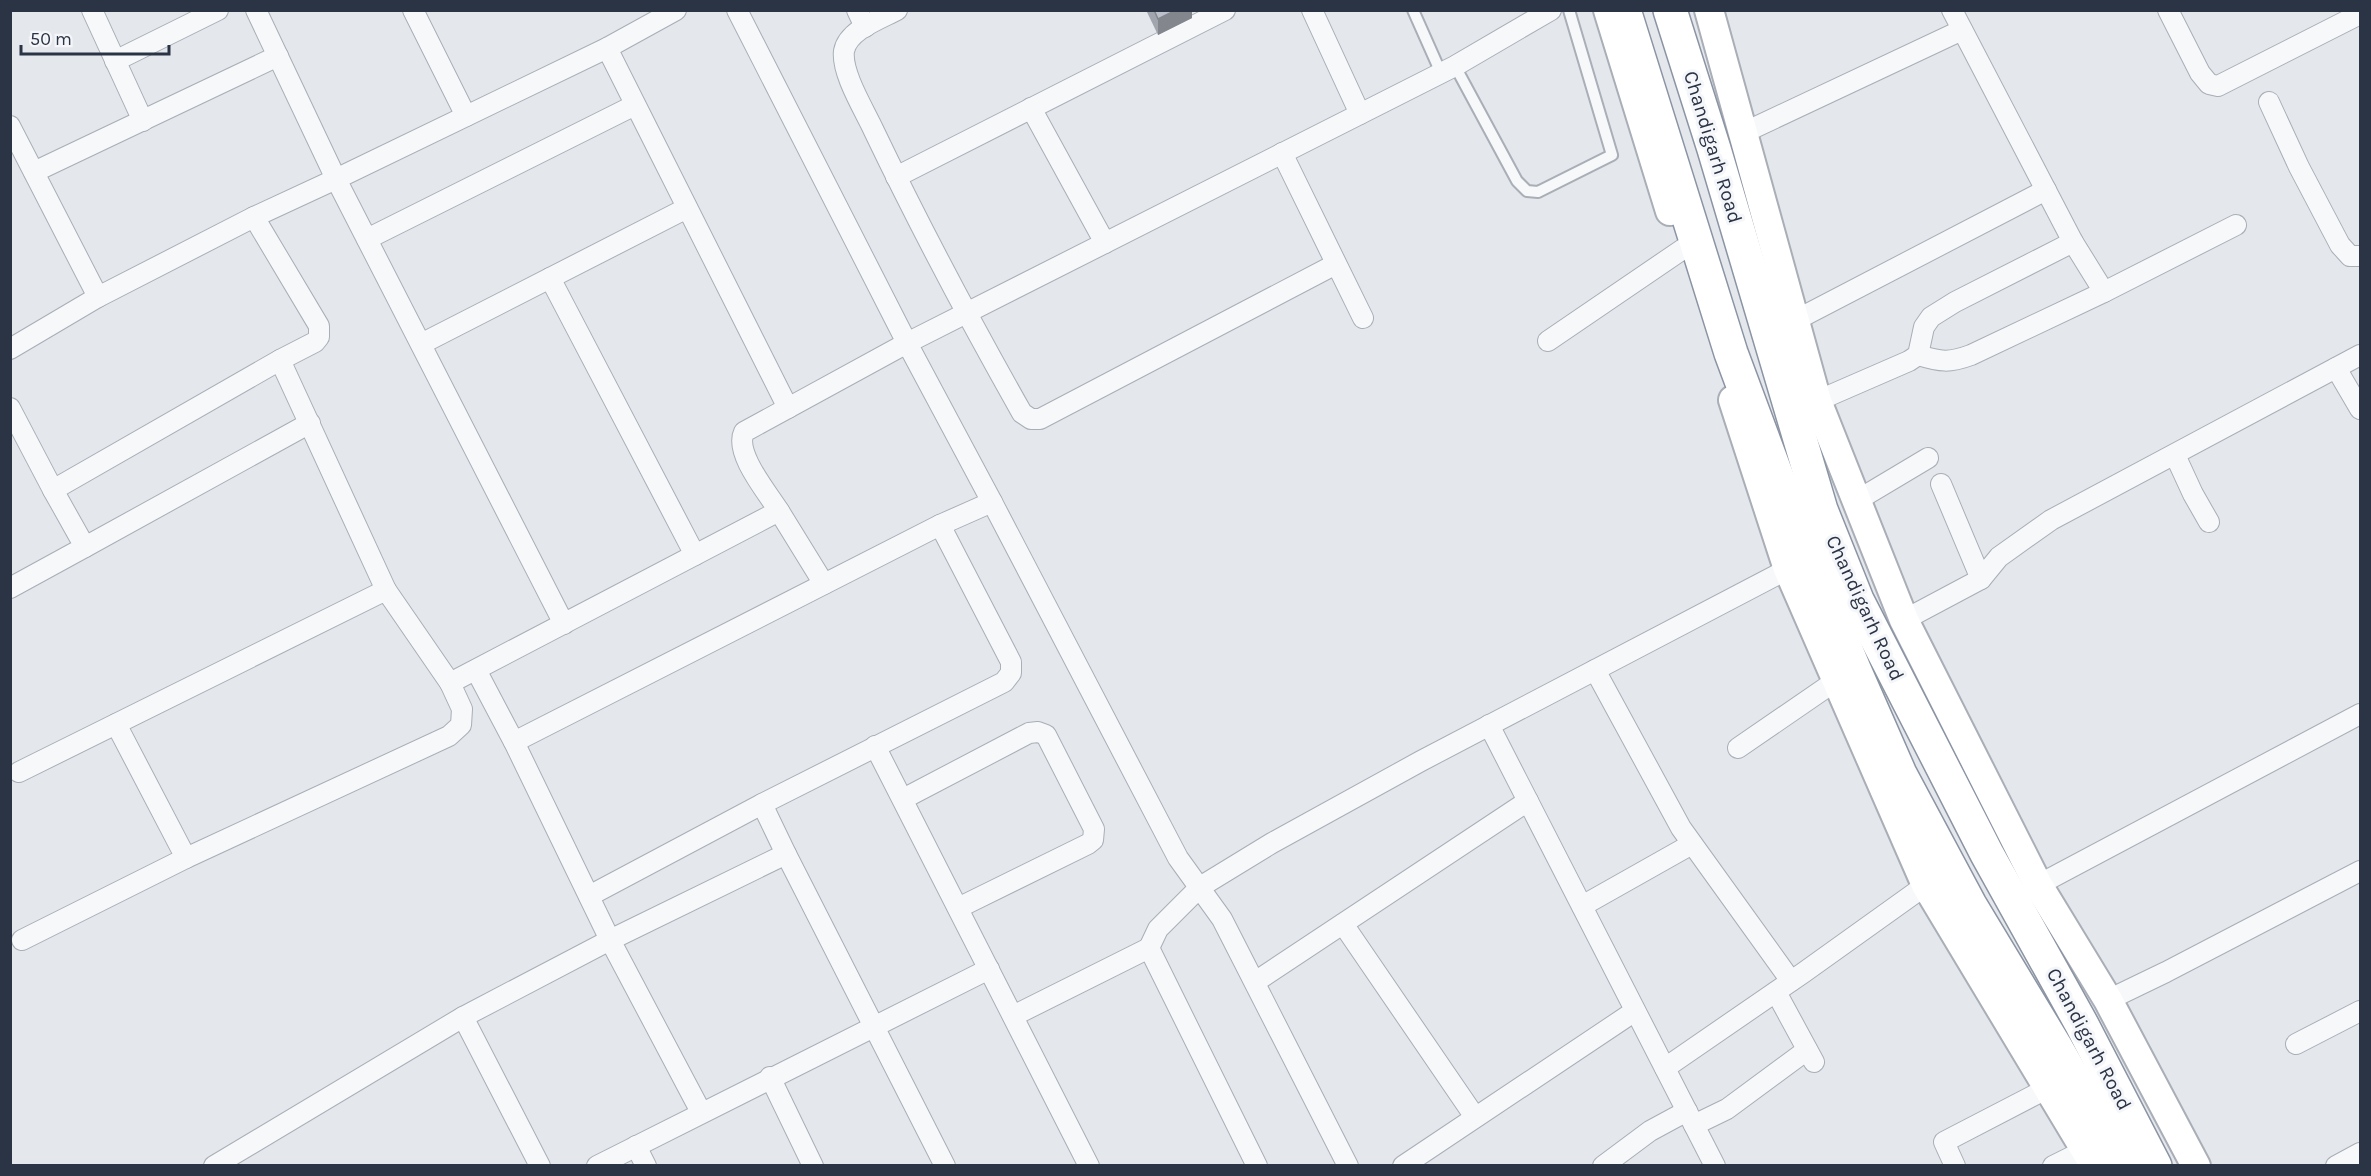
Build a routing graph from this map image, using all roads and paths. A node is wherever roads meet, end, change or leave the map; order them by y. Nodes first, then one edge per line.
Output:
1 (92, 10) edge
2 (218, 10) edge
3 (256, 10) edge
4 (413, 10) edge
5 (676, 10) edge
6 (736, 10) edge
7 (897, 10) edge
8 (1225, 10) edge
9 (1312, 10) edge
10 (1413, 10) edge
11 (1551, 10) edge
12 (1569, 10) edge
13 (1608, 10) edge
14 (1624, 10) edge
15 (1670, 10) edge
16 (1709, 10) edge
17 (1952, 10) edge
18 (2169, 10) edge
19 (2361, 14) edge
20 (861, 19) edge
21 (1962, 30) junction
22 (607, 48) junction
23 (278, 56) junction
24 (115, 61) junction
25 (1448, 69) junction
26 (2269, 102) dead end
27 (635, 105) junction
28 (1032, 108) junction
29 (1360, 114) junction
30 (466, 116) junction
31 (143, 121) junction
32 (10, 126) edge
33 (1743, 133) junction
34 (1282, 153) junction
35 (34, 172) junction
36 (896, 177) junction
37 (336, 179) junction
38 (2046, 190) junction
39 (687, 208) junction
40 (254, 217) junction
41 (2235, 225) dead end
42 (367, 239) junction
43 (2073, 242) junction
44 (1105, 243) junction
45 (1683, 249) junction
46 (2361, 256) edge
47 (1336, 264) junction
48 (550, 278) junction
49 (2104, 292) junction
50 (98, 297) junction
51 (965, 314) junction
52 (1363, 318) dead end
53 (1794, 321) junction
54 (1548, 341) dead end
55 (907, 343) junction
56 (421, 344) junction
57 (10, 349) edge
58 (1918, 355) junction
59 (2361, 355) edge
60 (280, 360) junction
61 (2336, 368) junction
62 (1817, 401) junction
63 (10, 408) edge
64 (788, 408) junction
65 (2361, 409) edge
66 (310, 423) junction
67 (2175, 455) junction
68 (1928, 458) dead end
69 (1941, 484) dead end
70 (53, 490) junction
71 (1856, 501) junction
72 (992, 502) junction
73 (779, 511) junction
74 (2209, 522) dead end
75 (940, 525) junction
76 (85, 547) junction
77 (696, 555) junction
78 (1788, 569) junction
79 (1981, 579) junction
80 (824, 584) junction
81 (10, 588) edge
82 (386, 590) junction
83 (1904, 620) junction
84 (564, 624) junction
85 (476, 670) junction
86 (1595, 670) junction
87 (1837, 680) junction
88 (450, 683) junction
89 (2361, 714) edge
90 (116, 724) junction
91 (1489, 725) junction
92 (514, 742) junction
93 (875, 746) junction
94 (1738, 748) dead end
95 (13, 769) edge
96 (903, 799) junction
97 (1528, 801) junction
98 (762, 804) junction
99 (1692, 844) junction
100 (786, 854) junction
101 (186, 858) junction
102 (2361, 871) edge
103 (1926, 885) junction
104 (2038, 885) junction
105 (1200, 887) junction
106 (589, 896) junction
107 (1582, 906) junction
108 (958, 908) junction
109 (1343, 924) junction
110 (22, 940) dead end
111 (610, 940) junction
112 (1149, 948) junction
113 (989, 969) junction
114 (1255, 982) junction
115 (1783, 987) junction
116 (2108, 1000) junction
117 (1635, 1011) junction
118 (2361, 1011) edge
119 (1013, 1016) junction
120 (463, 1017) junction
121 (875, 1025) junction
122 (2296, 1044) dead end
123 (1665, 1068) junction
124 (770, 1077) junction
125 (2050, 1087) junction
126 (701, 1112) junction
127 (1475, 1117) junction
128 (1690, 1118) junction
129 (636, 1146) junction
130 (2361, 1153) edge
131 (2091, 1157) edge
132 (1613, 1162) edge
133 (214, 1166) edge
134 (540, 1166) edge
135 (597, 1166) edge
136 (646, 1166) edge
137 (813, 1166) edge
138 (945, 1166) edge
139 (1089, 1166) edge
140 (1257, 1166) edge
141 (1348, 1166) edge
142 (1403, 1166) edge
143 (1715, 1166) edge
144 (1955, 1166) edge
145 (2054, 1166) edge
146 (2122, 1166) edge
147 (2155, 1166) edge
148 (2196, 1166) edge
149 (2336, 1166) edge

1 - 24 street
2 - 24 street
3 - 23 street
4 - 30 street
5 - 22 street
6 - 55 street
7 - 20 street
8 - 28 street
9 - 29 street
10 - 25 lane
11 - 25 street
12 - 25 lane
13 - 45 main road
14 - 146 highway
15 - 147 highway, Chandigarh Road
16 - 33 main road
17 - 21 street
18 - 19 street
20 - 36 street
21 - 33 street
21 - 38 street
22 - 27 street
22 - 30 street
23 - 31 street
23 - 37 street
24 - 31 street
25 - 29 street
26 - 46 street
27 - 39 street
27 - 42 street
28 - 36 street
28 - 44 street
29 - 34 street
30 - 37 street
31 - 35 street
32 - 35 street
33 - 53 main road
34 - 44 street
34 - 47 street
35 - 50 street
36 - 51 street
37 - 40 street
37 - 42 street
38 - 43 street
38 - 53 street
39 - 48 street
39 - 64 street
40 - 50 street
40 - 60 street
41 - 49 street
42 - 56 street
43 - 49 street
43 - 58 street
44 - 51 street
45 - 54 street
45 - 78 main road
47 - 51 street
47 - 52 street
48 - 56 street
48 - 77 street
49 - 58 street
50 - 57 street
51 - 55 street
53 - 62 main road
55 - 64 street
55 - 72 street
56 - 84 street
58 - 62 street
59 - 61 street
60 - 66 street
60 - 70 street
61 - 65 street
61 - 67 street
62 - 71 main road
63 - 70 street
64 - 73 street
66 - 76 street
66 - 82 street
67 - 74 street
67 - 79 street
68 - 71 street
69 - 79 street
70 - 76 street
71 - 83 main road
72 - 75 street
72 - 105 street
73 - 77 street
73 - 80 street
75 - 80 street
75 - 93 street
76 - 81 street
77 - 84 street
78 - 86 street
78 - 87 main road
79 - 83 street
80 - 92 street
82 - 88 street
82 - 90 street
83 - 104 main road
84 - 85 street
85 - 88 street
85 - 92 street
86 - 91 street
86 - 99 street
87 - 94 street
87 - 103 main road
88 - 101 street
89 - 104 street
90 - 95 street
90 - 101 street
91 - 97 street
91 - 105 street
92 - 106 street
93 - 96 street
93 - 98 street
96 - 108 street
96 - 108 street
97 - 107 street
97 - 109 street
98 - 100 street
98 - 106 street
99 - 107 street
99 - 115 street
100 - 111 street
100 - 121 street
101 - 110 street
102 - 116 street
103 - 115 street
103 - 125 main road
104 - 116 main road
105 - 112 street
105 - 114 street
106 - 111 street
107 - 117 street
108 - 113 street
109 - 114 street
109 - 127 street
111 - 120 street
111 - 126 street
112 - 119 street
112 - 140 street
113 - 119 street
113 - 121 street
114 - 141 street
115 - 123 street
115 - 128 street
116 - 148 main road
117 - 123 street
117 - 127 street
118 - 122 street
119 - 139 street
120 - 133 street
120 - 134 street
121 - 124 street
121 - 138 street
123 - 128 street
124 - 126 street
124 - 137 street
125 - 131 main road
125 - 144 street
126 - 129 street
127 - 142 street
128 - 132 street
128 - 143 street
129 - 135 street
129 - 136 street
130 - 149 street
131 - 145 street

